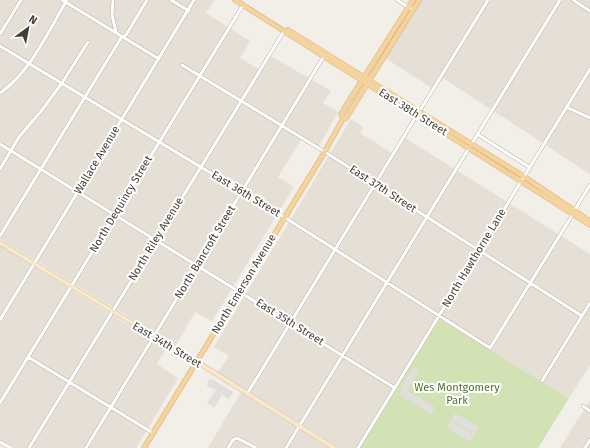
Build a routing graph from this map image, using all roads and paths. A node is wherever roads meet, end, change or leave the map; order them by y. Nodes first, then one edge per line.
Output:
1 (21, 0) edge
2 (62, 0) edge
3 (112, 0) edge
4 (147, 0) edge
5 (171, 0) edge
6 (194, 0) edge
7 (235, 0) edge
8 (397, 0) edge
9 (413, 0) edge
10 (420, 0) edge
11 (488, 0) edge
12 (560, 0) edge
13 (573, 0) edge
14 (67, 1) edge
15 (242, 2) edge
16 (411, 8) junction
17 (189, 11) junction
18 (590, 11) edge
19 (284, 31) junction
20 (116, 32) junction
21 (0, 34) edge
22 (123, 37) junction
23 (88, 42) dead end
24 (0, 46) edge
25 (324, 56) junction
26 (159, 59) junction
27 (29, 63) junction
28 (182, 65) dead end
29 (590, 69) edge
30 (200, 76) junction
31 (362, 78) junction
32 (367, 81) junction
33 (62, 83) junction
34 (0, 93) edge
35 (85, 97) junction
36 (241, 101) junction
37 (566, 107) junction
38 (418, 113) junction
39 (590, 118) edge
40 (122, 119) junction
41 (343, 119) junction
42 (282, 127) junction
43 (477, 134) junction
44 (159, 142) junction
45 (0, 144) edge
46 (470, 146) junction
47 (10, 150) junction
48 (325, 152) junction
49 (201, 166) junction
50 (529, 167) junction
51 (0, 169) edge
52 (41, 169) junction
53 (523, 176) junction
54 (520, 181) junction
55 (375, 184) junction
56 (590, 185) edge
57 (78, 192) junction
58 (242, 192) junction
59 (573, 213) junction
60 (115, 215) junction
61 (284, 217) junction
62 (427, 217) junction
63 (590, 221) edge
64 (590, 225) edge
65 (0, 236) edge
66 (156, 240) junction
67 (0, 243) edge
68 (335, 250) junction
69 (478, 250) junction
70 (34, 264) junction
71 (197, 265) junction
72 (387, 282) junction
73 (530, 283) junction
74 (72, 286) junction
75 (240, 290) junction
76 (590, 303) edge
77 (112, 311) junction
78 (439, 315) junction
79 (582, 316) junction
80 (0, 320) edge
81 (291, 322) junction
82 (154, 336) junction
83 (343, 355) junction
84 (28, 357) junction
85 (196, 362) junction
86 (542, 381) dead end
87 (69, 382) junction
88 (394, 388) junction
89 (247, 394) junction
90 (0, 403) edge
91 (583, 406) dead end
92 (111, 407) junction
93 (590, 411) edge
94 (299, 426) junction
95 (153, 433) junction
96 (590, 440) edge
97 (0, 442) edge
98 (11, 448) edge
99 (29, 448) edge
100 (86, 448) edge
101 (144, 448) edge
102 (228, 448) edge
103 (256, 448) edge
104 (286, 448) edge
105 (334, 448) edge
106 (358, 448) edge
107 (585, 448) edge

1 - 21 street
2 - 14 street
3 - 20 street
4 - 22 street
5 - 17 street
6 - 17 street, Wallace Avenue
7 - 15 main road, East 38th Street
8 - 16 street
9 - 16 main road, North Emerson Avenue
10 - 16 main road, North Emerson Avenue
11 - 38 street
12 - 43 street
13 - 18 street
14 - 20 street
14 - 27 street
15 - 19 main road, East 38th Street
15 - 30 street, North Dequincy Street
15 - 31 main road, East 38th Street
16 - 31 main road, North Emerson Avenue
16 - 32 main road, North Emerson Avenue
17 - 26 street, Wallace Avenue
19 - 25 main road, East 38th Street
19 - 36 street, North Riley Avenue
20 - 22 street
22 - 26 street
22 - 35 street
23 - 33 street
24 - 27 street, East 36th Street
25 - 31 main road, East 38th Street
25 - 42 street, North Bancroft Street
26 - 40 street, Wallace Avenue
27 - 33 street, East 36th Street
27 - 34 street
28 - 30 street, East 37th Street
29 - 37 street, North Hawthorne Lane
30 - 36 street, East 37th Street
30 - 44 street, North Dequincy Street
31 - 32 main road, East 38th Street
31 - 41 main road, North Emerson Avenue
32 - 38 main road, East 38th Street
32 - 41 main road, North Emerson Avenue
33 - 35 street, East 36th Street
33 - 47 street
35 - 40 street, East 36th Street
35 - 52 street
36 - 42 street, East 37th Street
36 - 49 street, North Riley Avenue
37 - 39 street
37 - 50 street, North Hawthorne Lane
38 - 46 main road, East 38th Street
38 - 55 street
40 - 44 street, East 36th Street
40 - 57 street, Wallace Avenue
41 - 48 main road, North Emerson Avenue
42 - 48 street, East 37th Street
42 - 58 street, North Bancroft Street
43 - 46 street
43 - 50 street
44 - 49 street, East 36th Street
44 - 60 street, North Dequincy Street
45 - 47 street, East 35th Street
46 - 53 main road, East 38th Street
46 - 54 main road, East 38th Street
46 - 62 street
47 - 51 street
47 - 52 street, East 35th Street
48 - 55 street, East 37th Street
48 - 61 main road, North Emerson Avenue
49 - 58 street, East 36th Street
49 - 66 street, North Riley Avenue
50 - 53 street, North Hawthorne Lane
52 - 57 street, East 35th Street
52 - 65 street
53 - 54 street, North Hawthorne Lane
53 - 59 main road, East 38th Street
54 - 59 main road, East 38th Street
54 - 69 street, North Hawthorne Lane
55 - 62 street, East 37th Street
55 - 68 street
56 - 59 street
57 - 60 street, East 35th Street
57 - 70 street, Wallace Avenue
58 - 61 street, East 36th Street
58 - 71 street, North Bancroft Street
59 - 63 main road, East 38th Street
59 - 64 main road, East 38th Street
59 - 73 street
60 - 66 street, East 35th Street
60 - 74 street, North Dequincy Street
61 - 68 street, East 36th Street
61 - 75 main road, North Emerson Avenue
62 - 69 street, East 37th Street
62 - 72 street
66 - 71 street, East 35th Street
66 - 77 street, North Riley Avenue
67 - 70 main road, East 34th Street
68 - 72 street, East 36th Street
68 - 81 street
69 - 73 street, East 37th Street
69 - 78 street, North Hawthorne Lane
70 - 74 main road, East 34th Street
70 - 80 street, Wallace Avenue
71 - 75 street, East 35th Street
71 - 82 street, North Bancroft Street
72 - 78 street, East 36th Street
72 - 83 street
73 - 78 street, East 36th Street
73 - 79 street, East 37th Street
74 - 77 main road, East 34th Street
74 - 84 street, North Dequincy Street
75 - 81 street, East 35th Street
75 - 85 main road, North Emerson Avenue
76 - 79 street
77 - 82 main road, East 34th Street
77 - 87 street, North Riley Avenue
78 - 88 street, North Hawthorne Lane
79 - 86 street
81 - 83 street, East 35th Street
81 - 89 street
82 - 85 main road, East 34th Street
82 - 92 street, North Bancroft Street
83 - 88 street, East 35th Street
83 - 94 street
84 - 87 street
84 - 90 street, North Dequincy Street
85 - 89 main road, East 34th Street
85 - 95 main road, North Emerson Avenue
87 - 92 street
87 - 99 street, North Riley Avenue
88 - 106 street, North Hawthorne Lane
89 - 94 main road, East 34th Street
91 - 93 street
92 - 95 street
92 - 100 street, North Bancroft Street
94 - 104 street
94 - 105 main road, East 34th Street
95 - 101 main road, North Emerson Avenue
96 - 107 street
97 - 98 street
102 - 103 street

